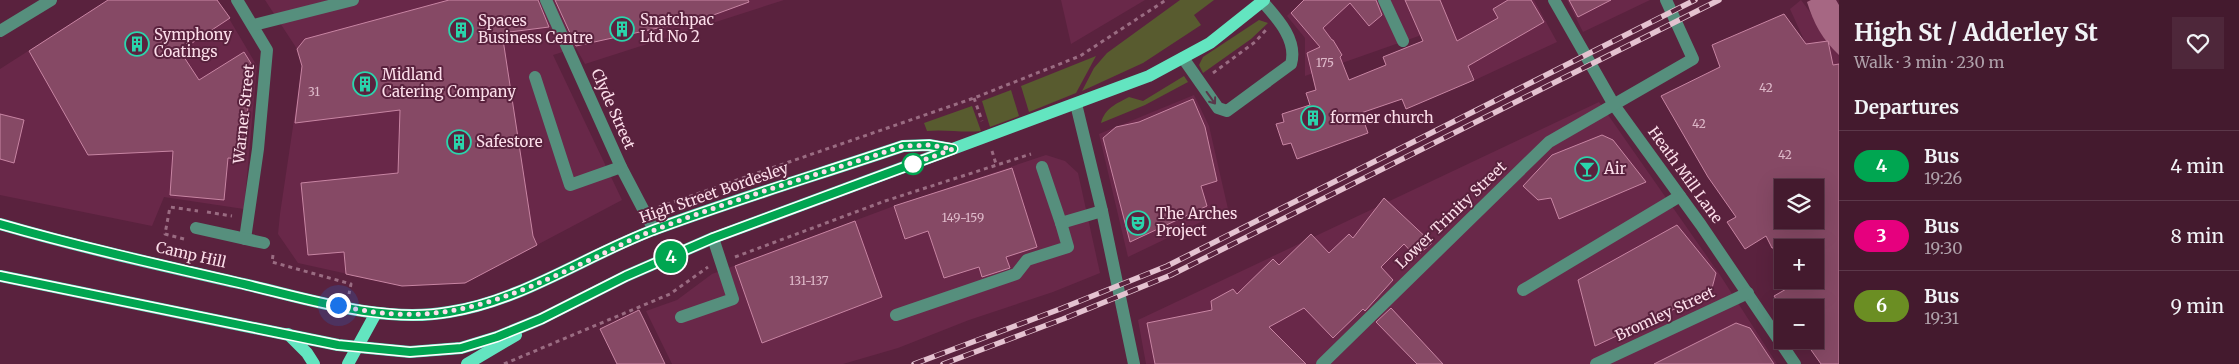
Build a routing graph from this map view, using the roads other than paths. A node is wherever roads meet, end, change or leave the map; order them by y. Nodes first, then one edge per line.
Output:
1 (51, 0) edge
2 (238, 0) edge
3 (353, 0) edge
4 (546, 0) edge
5 (1384, 0) edge
6 (1554, 0) edge
7 (1666, 0) edge
8 (1258, 2) edge
9 (254, 25) junction
10 (0, 32) edge
11 (1403, 41) dead end
12 (1183, 58) junction
13 (535, 77) dead end
14 (1076, 104) junction
15 (1614, 105) junction
16 (953, 149) junction
17 (621, 167) junction
18 (1042, 167) dead end
19 (1680, 196) junction
20 (1102, 211) junction
21 (1061, 223) junction
22 (0, 224) edge
23 (196, 228) dead end
24 (654, 230) junction
25 (713, 238) junction
26 (245, 239) junction
27 (264, 243) dead end
28 (0, 276) edge
29 (1523, 290) dead end
30 (1748, 293) junction
31 (376, 313) junction
32 (896, 315) dead end
33 (681, 317) dead end
34 (541, 319) junction
35 (288, 334) junction
36 (359, 347) junction
37 (314, 364) edge
38 (348, 364) edge
39 (467, 364) edge
40 (1134, 364) edge
41 (1322, 364) edge
42 (1596, 364) edge
43 (1795, 364) edge

1 - 10 street
2 - 9 street, Warner Street
3 - 9 street
4 - 17 street, Clyde Street
5 - 11 street
6 - 15 street, Heath Mill Lane
7 - 15 street, Lower Trinity Street
8 - 12 main road, High Street Bordesley
12 -> 8 street
9 - 26 street, Warner Street
12 - 14 main road, High Street Bordesley
13 - 17 street
14 - 16 main road, High Street Bordesley
14 - 20 street
15 - 19 street, Heath Mill Lane
15 - 41 street, Lower Trinity Street
16 - 24 main road, High Street Bordesley
16 - 25 main road, High Street Bordesley
17 - 24 street, Clyde Street
18 - 21 street
19 - 29 street
19 - 30 street, Heath Mill Lane
20 - 21 street
20 - 40 street
21 - 32 street
22 - 31 main road, Camp Hill
23 - 26 street
24 - 31 main road, High Street Bordesley
25 - 33 street
25 - 34 main road, High Street Bordesley
26 - 27 street
28 - 35 main road
30 - 42 street, Bromley Street
30 - 43 street, Heath Mill Lane
31 - 36 main road
34 - 36 main road, High Street Bordesley
34 - 39 main road
35 - 36 main road
35 - 37 main road
36 - 38 main road

